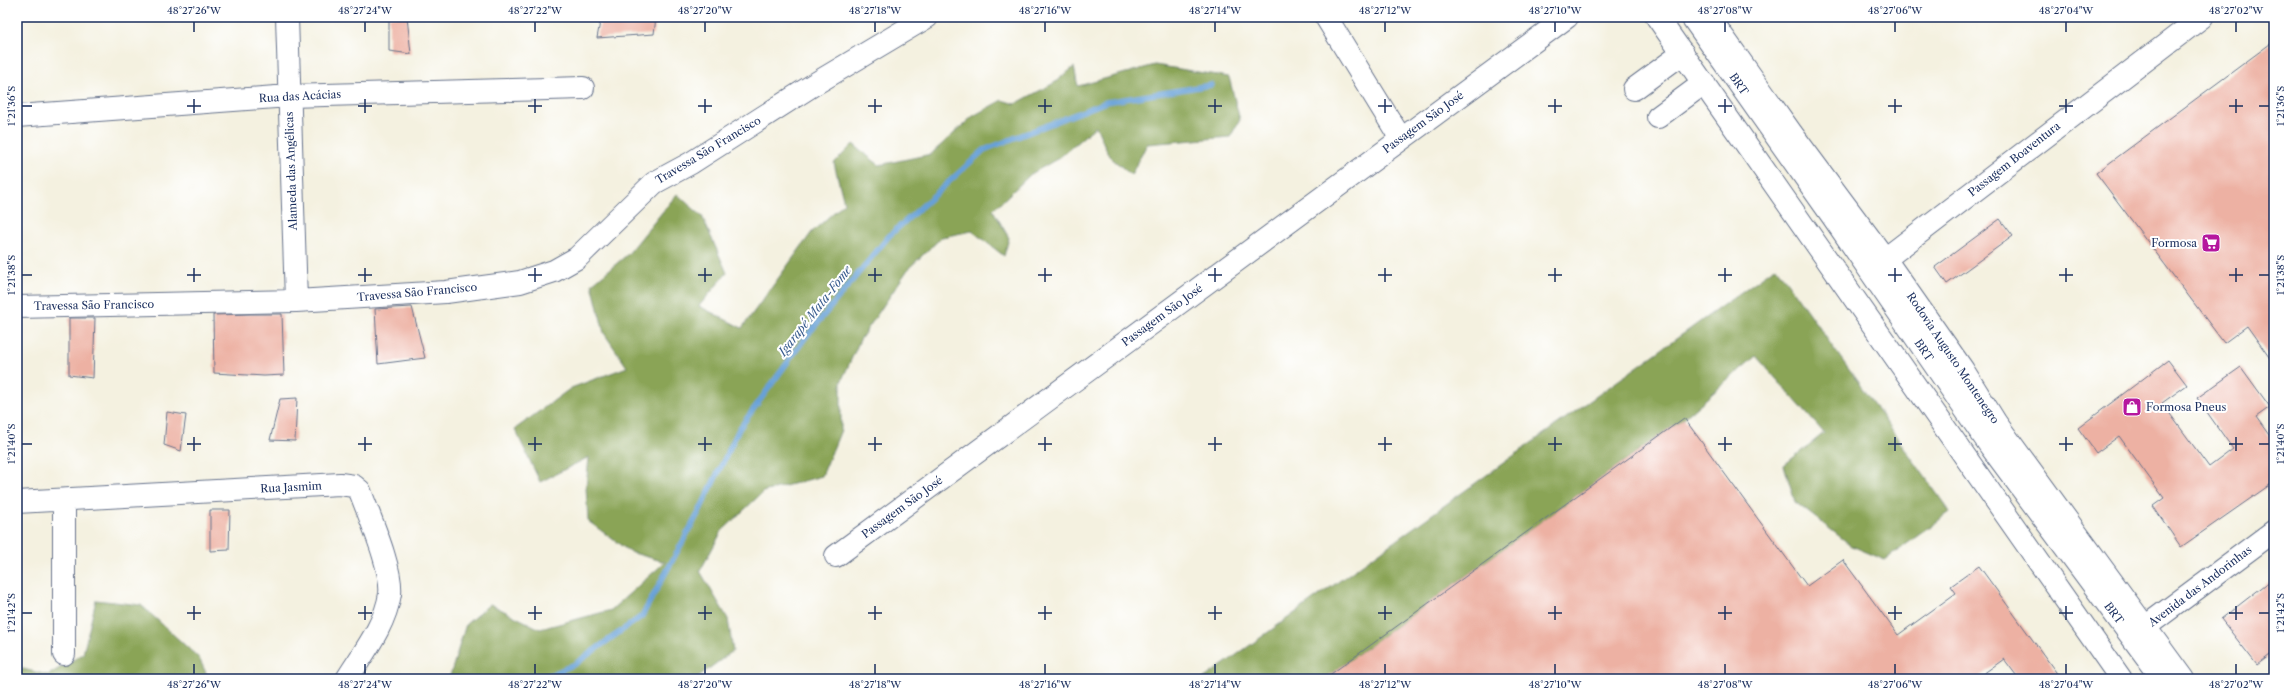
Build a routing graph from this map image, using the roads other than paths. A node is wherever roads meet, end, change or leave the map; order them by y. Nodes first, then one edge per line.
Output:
1 (287, 17) edge
2 (927, 17) edge
3 (1326, 17) edge
4 (1566, 17) edge
5 (1656, 17) edge
6 (1692, 17) edge
7 (1709, 17) edge
8 (2202, 17) edge
9 (1682, 53) junction
10 (1704, 83) junction
11 (583, 88) dead end
12 (1634, 89) dead end
13 (289, 96) junction
14 (17, 116) edge
15 (1658, 117) dead end
16 (1401, 139) junction
17 (1885, 259) junction
18 (296, 300) junction
19 (17, 307) edge
20 (64, 501) junction
21 (17, 502) edge
22 (2274, 531) edge
23 (836, 556) dead end
24 (2145, 627) junction
25 (64, 654) dead end
26 (347, 679) edge
27 (2121, 679) edge
28 (2163, 679) edge
29 (2183, 679) edge

1 - 13 street, Alameda das Angélicas
2 - 18 street, Travessa São Francisco
3 - 16 street
4 - 16 street, Passagem São José
5 - 9 street
6 - 28 street, BRT
7 - 17 street, Rodovia Augusto Montenegro
8 - 17 street, Passagem Boaventura
9 - 10 street
9 - 12 street
10 - 15 street
10 - 27 street
11 - 13 street, Rua das Acácias
13 - 14 street, Rua das Acácias
13 - 18 street, Alameda das Angélicas
16 - 23 street, Passagem São José
17 - 24 street, Rodovia Augusto Montenegro
18 - 19 street, Travessa São Francisco
20 - 21 street, Rua Jasmim
20 - 25 street
20 - 26 street, Rua Jasmim
22 - 24 street, Avenida das Andorinhas
24 - 29 street, Rodovia Augusto Montenegro

